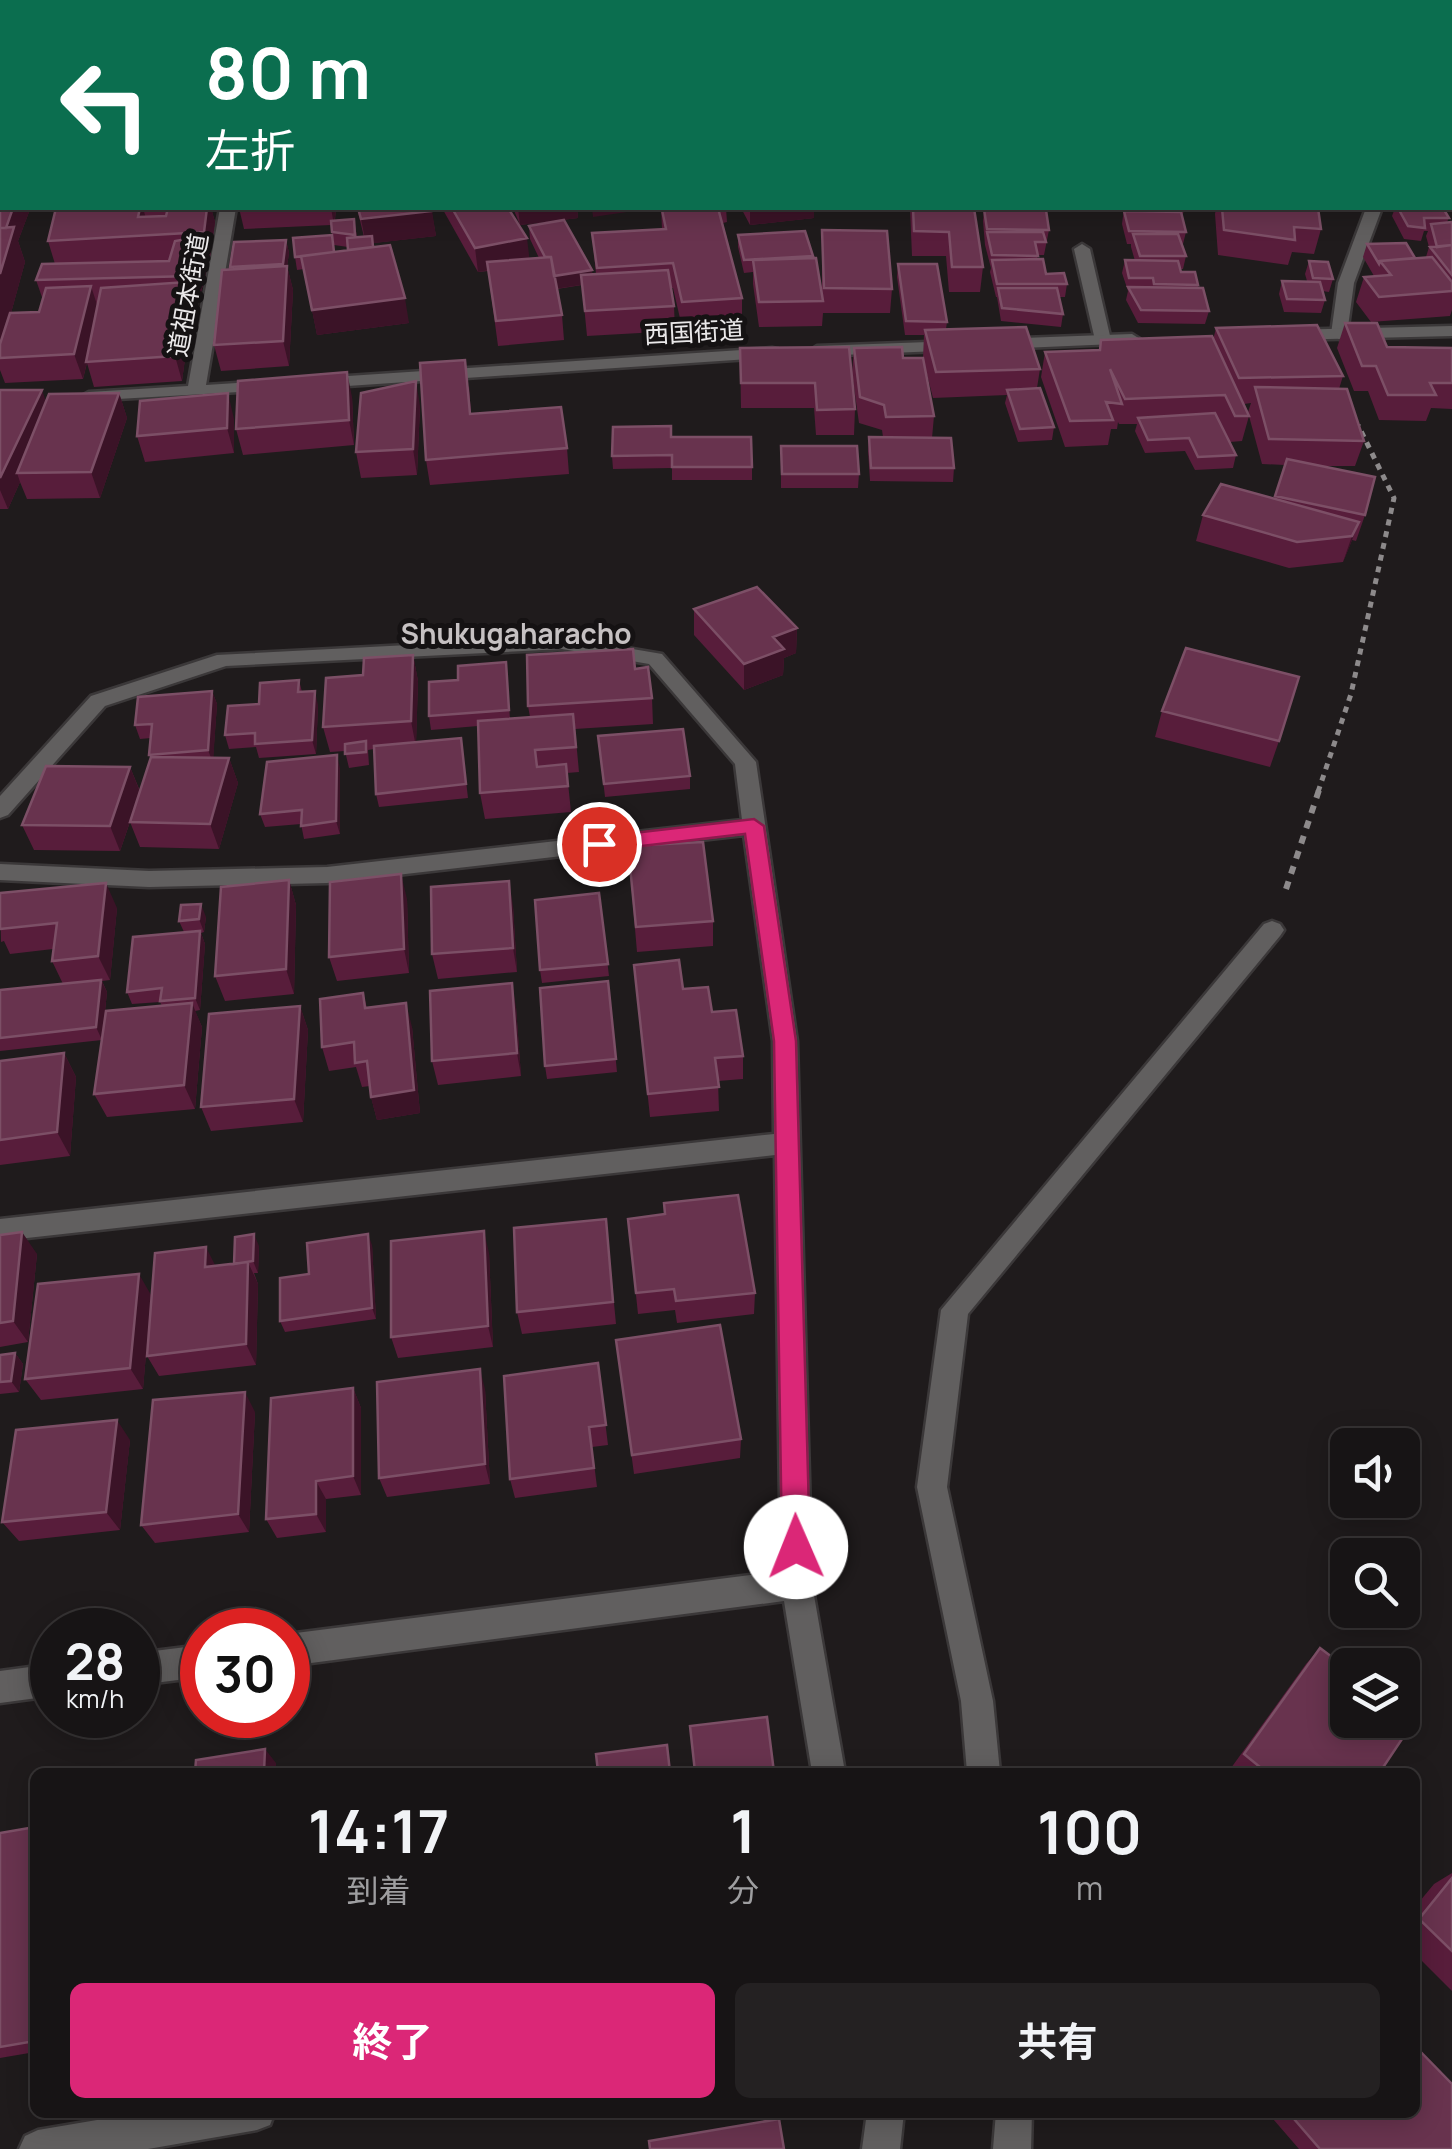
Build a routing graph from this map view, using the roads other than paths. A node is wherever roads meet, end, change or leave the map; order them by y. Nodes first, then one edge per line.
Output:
1 (228, 210) edge
2 (1373, 210) edge
3 (1082, 249) dead end
4 (1452, 331) edge
5 (1340, 334) junction
6 (1277, 335) edge
7 (1146, 339) edge
8 (1103, 340) junction
9 (196, 391) junction
10 (78, 398) edge
11 (0, 810) edge
12 (754, 826) junction
13 (0, 872) edge
14 (1272, 930) road end
15 (787, 1143) junction
16 (0, 1230) edge
17 (796, 1584) junction
18 (310, 1647) edge
19 (30, 1683) edge
20 (0, 1687) edge
21 (828, 1768) edge
22 (983, 1768) edge
23 (221, 2118) edge
24 (885, 2118) edge
25 (1014, 2118) edge
26 (38, 2149) edge
27 (881, 2149) edge
28 (1012, 2149) edge

1 - 9 street, 道祖本街道
2 - 5 street
3 - 8 street
4 - 5 street
5 - 6 street
7 - 8 street, 西国街道
8 - 9 street, 西国街道
9 - 10 street, 西国街道
11 - 12 street
12 - 13 street
12 - 15 street
14 - 22 street
15 - 16 street
15 - 17 street
17 - 18 street
17 - 21 street
19 - 20 street
23 - 26 street
24 - 27 street
25 - 28 street

